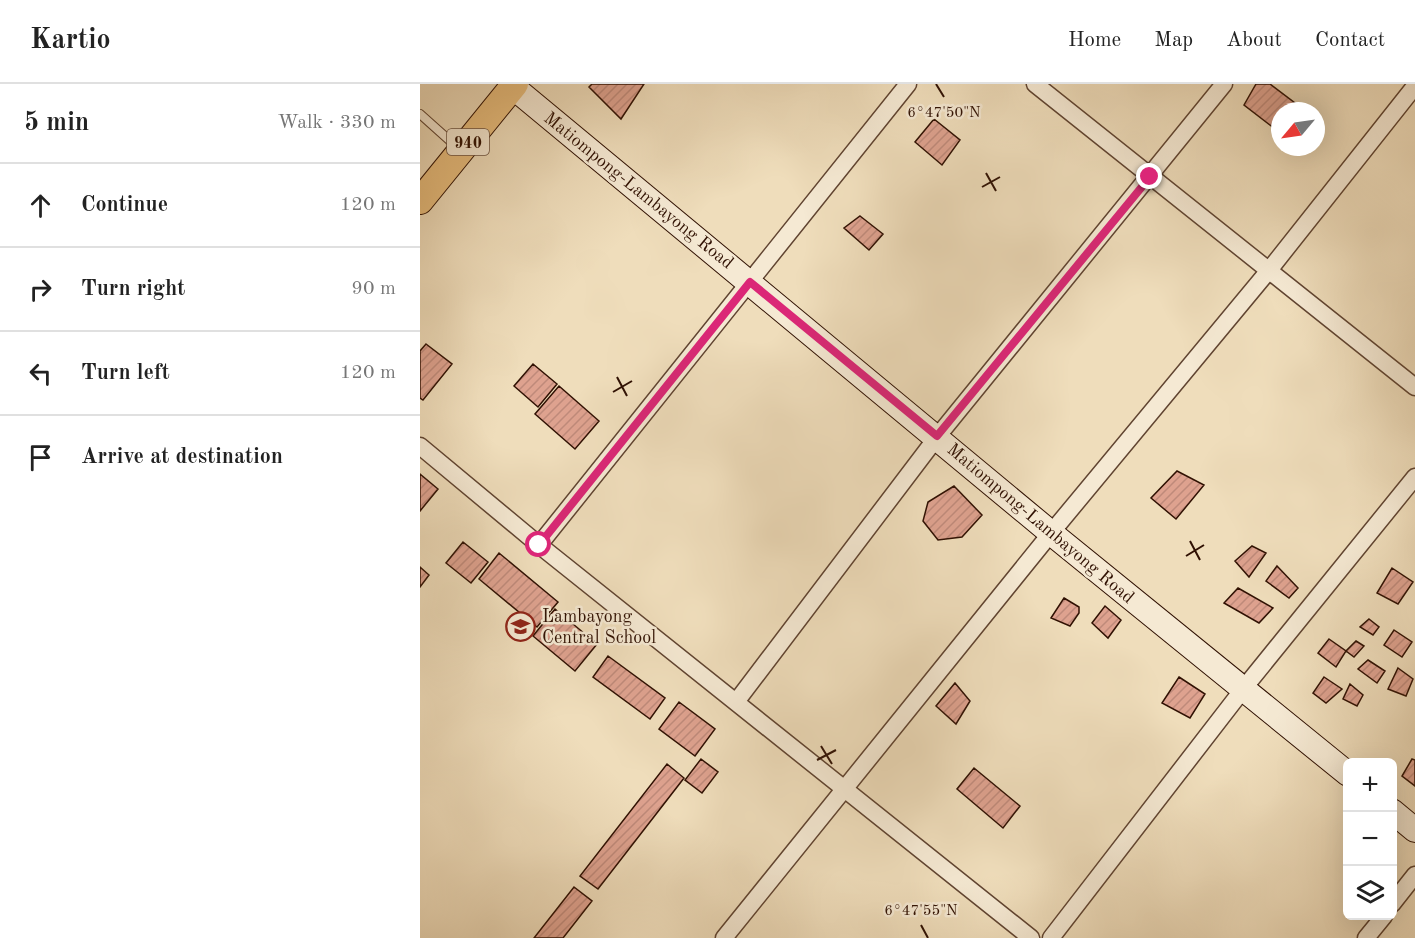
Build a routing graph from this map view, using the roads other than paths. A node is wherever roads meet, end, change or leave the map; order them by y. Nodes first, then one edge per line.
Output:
1 (908, 84) edge
2 (1035, 84) edge
3 (1224, 84) edge
4 (514, 85) edge
5 (1415, 86) edge
6 (420, 114) edge
7 (461, 151) junction
8 (1150, 177) junction
9 (420, 201) edge
10 (1270, 269) junction
11 (750, 282) junction
12 (1415, 387) edge
13 (937, 436) junction
14 (420, 446) edge
15 (1415, 477) edge
16 (1051, 533) junction
17 (539, 545) junction
18 (1244, 688) junction
19 (736, 702) junction
20 (1343, 771) edge
21 (845, 790) junction
22 (1393, 812) edge
23 (1415, 830) edge
24 (1415, 875) edge
25 (1397, 898) edge
26 (1380, 920) edge
27 (724, 938) edge
28 (1031, 938) edge
29 (1051, 938) edge
30 (1366, 938) edge

1 - 11 street
2 - 8 street
3 - 8 street
4 - 7 main road, 940
4 - 11 main road, Matiompong-Lambayong Road
5 - 10 street
6 - 7 lane
7 - 9 main road, 940
8 - 10 street
8 - 13 street
10 - 12 street
10 - 16 street
11 - 13 main road, Matiompong-Lambayong Road
11 - 17 street
13 - 16 main road, Matiompong-Lambayong Road
13 - 19 street
14 - 17 street
15 - 18 street
16 - 18 main road, Matiompong-Lambayong Road
16 - 21 street
17 - 19 street
18 - 20 main road, Matiompong-Lambayong Road
18 - 29 street
19 - 21 street
21 - 27 street
21 - 28 street
22 - 23 main road
24 - 25 street
26 - 30 street

